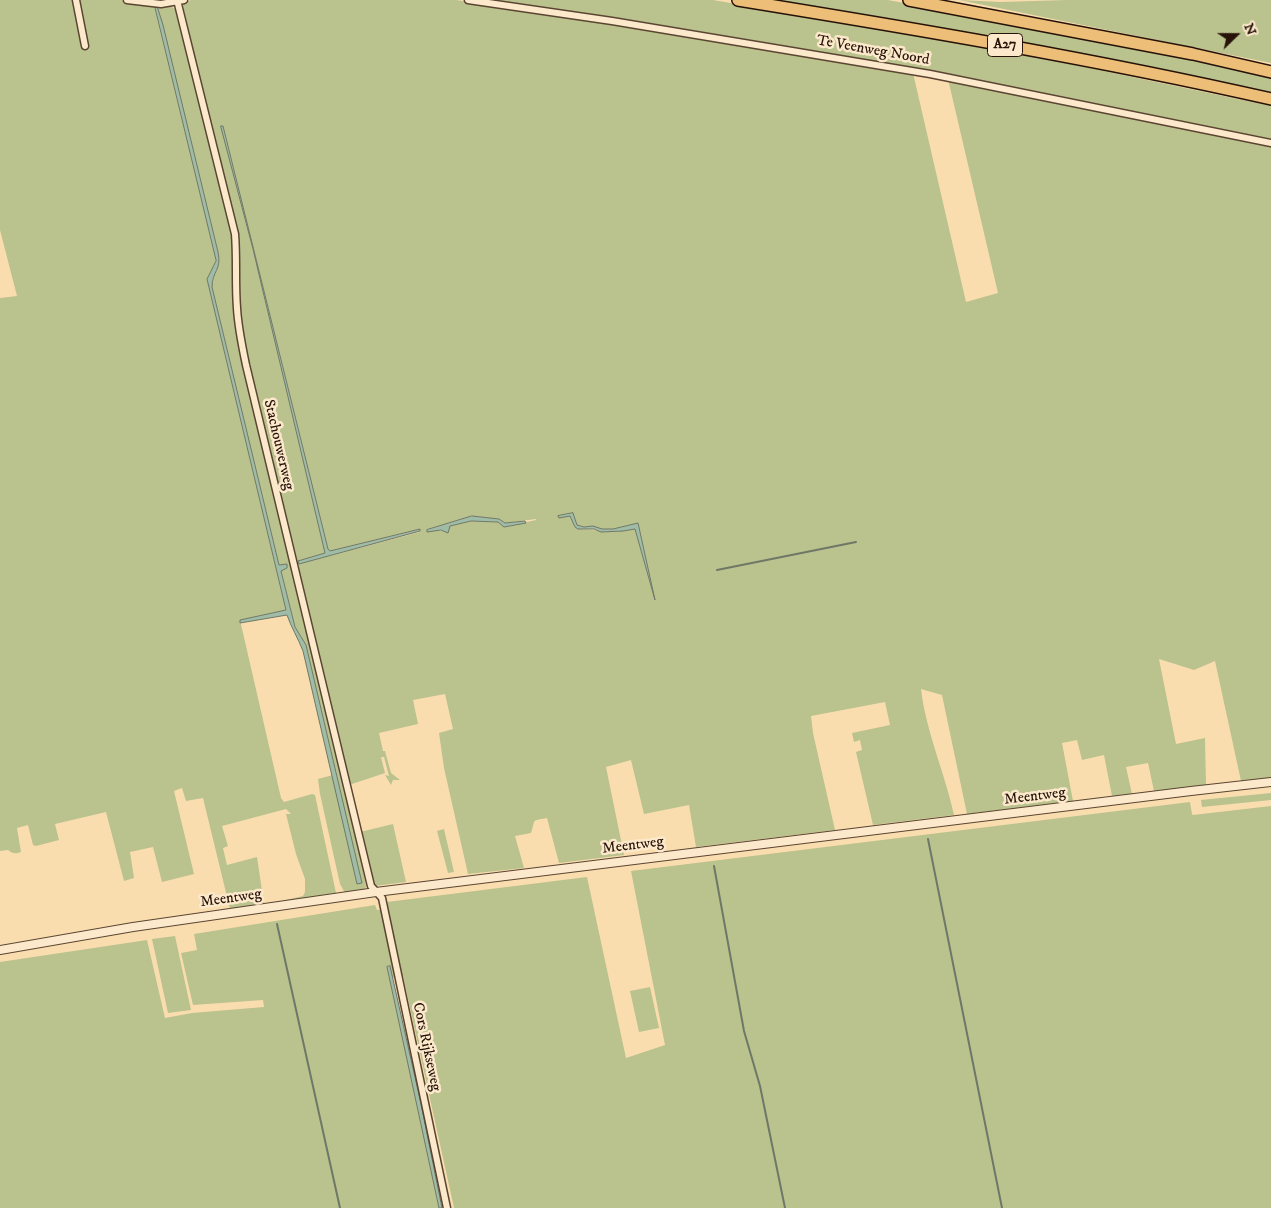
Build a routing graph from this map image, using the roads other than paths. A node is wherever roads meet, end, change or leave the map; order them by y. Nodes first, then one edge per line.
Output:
1 (76, 0) edge
2 (127, 0) edge
3 (468, 0) edge
4 (738, 0) edge
5 (909, 0) edge
6 (180, 1) edge
7 (85, 46) dead end
8 (1271, 72) edge
9 (1271, 98) edge
10 (1271, 143) edge
11 (1271, 782) edge
12 (376, 892) junction
13 (0, 950) edge
14 (447, 1208) edge

1 - 7 street
2 - 6 street
3 - 10 street, Te Veenweg Noord
4 - 9 highway, A27
5 - 8 highway, A27
6 - 12 street, Stachouwerweg
11 - 12 street, Meentweg
12 - 13 street, Meentweg
12 - 14 street, Cors Rijkseweg

